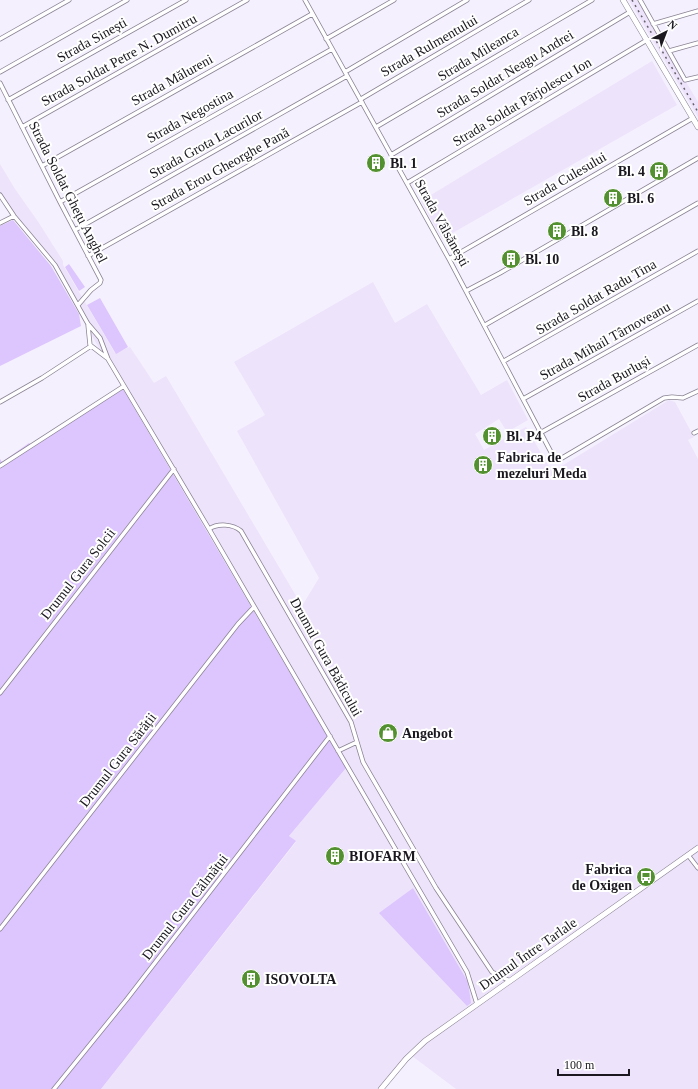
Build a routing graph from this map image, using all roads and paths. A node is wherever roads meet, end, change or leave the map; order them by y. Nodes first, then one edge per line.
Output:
1 (69, 0) edge
2 (127, 0) edge
3 (186, 0) edge
4 (247, 0) edge
5 (394, 0) edge
6 (467, 0) edge
7 (529, 0) edge
8 (592, 0) edge
9 (623, 0) edge
10 (640, 0) edge
11 (307, 1) edge
12 (698, 11) edge
13 (630, 12) junction
14 (312, 14) junction
15 (653, 24) junction
16 (0, 39) edge
17 (326, 39) junction
18 (647, 40) junction
19 (698, 43) edge
20 (332, 49) junction
21 (669, 51) junction
22 (0, 72) edge
23 (345, 72) junction
24 (347, 76) junction
25 (698, 77) edge
26 (0, 82) edge
27 (8, 100) junction
28 (361, 100) junction
29 (693, 118) junction
30 (22, 127) junction
31 (376, 127) junction
32 (698, 127) edge
33 (392, 155) junction
34 (698, 158) edge
35 (42, 166) junction
36 (407, 183) junction
37 (0, 196) edge
38 (60, 202) junction
39 (698, 204) edge
40 (14, 216) junction
41 (0, 223) edge
42 (75, 230) junction
43 (698, 251) edge
44 (88, 256) junction
45 (449, 259) junction
46 (466, 291) junction
47 (698, 301) edge
48 (78, 304) junction
49 (88, 324) junction
50 (485, 325) junction
51 (97, 336) junction
52 (90, 340) junction
53 (101, 343) junction
54 (698, 345) edge
55 (91, 346) junction
56 (95, 348) junction
57 (108, 359) junction
58 (504, 361) junction
59 (124, 386) junction
60 (697, 392) edge
61 (523, 399) junction
62 (0, 402) edge
63 (540, 433) junction
64 (0, 466) edge
65 (174, 469) junction
66 (209, 528) junction
67 (254, 607) junction
68 (0, 692) edge
69 (330, 736) junction
70 (357, 742) junction
71 (338, 751) junction
72 (698, 848) edge
73 (688, 855) junction
74 (698, 868) edge
75 (0, 929) edge
76 (510, 981) junction
77 (478, 1004) junction
78 (54, 1089) edge
79 (381, 1089) edge

1 - 16 street
2 - 22 street
3 - 27 street, Strada Sinești
4 - 30 street, Strada Soldat Petre N. Dumitru
5 - 17 street
6 - 23 street
7 - 28 street, Strada Rulmentului
8 - 31 street, Strada Mileanca
9 - 13 main road
10 - 15 street
11 - 14 street, Strada Vâlsănești
12 - 15 street
13 - 18 main road
13 - 33 street, Strada Soldat Neagu Andrei
14 - 17 street, Strada Vâlsănești
14 - 35 street, Strada Mălureni
15 - 21 street
17 - 20 street, Strada Vâlsănești
18 - 29 main road
18 - 36 street, Strada Soldat Pârjolescu Ion
19 - 21 street
20 - 23 street, Strada Vâlsănești
20 - 38 street, Strada Negostina
21 - 25 street
23 - 24 street, Strada Vâlsănești
24 - 28 street, Strada Vâlsănești
24 - 42 street, Strada Grota Lacurilor
26 - 27 street, Strada Soldat Ghețu Anghel
27 - 30 street, Strada Soldat Ghețu Anghel
28 - 31 street, Strada Vâlsănești
28 - 44 street, Strada Erou Gheorghe Pană
29 - 32 main road
29 - 45 street, Strada Culesului
30 - 35 street, Strada Soldat Ghețu Anghel
31 - 33 street, Strada Vâlsănești
33 - 36 street, Strada Vâlsănești
34 - 46 street
35 - 38 street, Strada Soldat Ghețu Anghel
36 - 45 street, Strada Vâlsănești
37 - 40 street
38 - 42 street, Strada Soldat Ghețu Anghel
39 - 50 street
40 - 41 street
40 - 48 street
42 - 44 street, Strada Soldat Ghețu Anghel
43 - 58 street, Strada Soldat Radu Tina
44 - 48 street, Strada Soldat Ghețu Anghel
45 - 46 street, Strada Vâlsănești
46 - 50 street, Strada Vâlsănești
47 - 61 street, Strada Mihail Târnoveanu
48 - 49 street
49 - 51 street
49 - 52 street
50 - 58 street, Strada Vâlsănești
51 - 52 street
51 - 53 street
52 - 55 street
53 - 56 street
53 - 57 street
54 - 63 street, Strada Burluși
55 - 56 street
55 - 62 street
56 - 57 street
57 - 59 street
58 - 61 street, Strada Vâlsănești
59 - 64 street
59 - 65 street
60 - 63 street, Strada Vâlsănești
61 - 63 street, Strada Vâlsănești
65 - 66 street
65 - 68 street, Drumul Gura Solcii
66 - 67 street
66 - 70 street, Drumul Gura Bădicului
67 - 69 street
67 - 75 street, Drumul Gura Sărății
69 - 71 street
69 - 78 street, Drumul Gura Călmățui
70 - 71 street
70 - 76 street, Drumul Gura Bădicului
71 - 77 street
72 - 73 main road, Drumul Între Tarlale
73 - 74 street
73 - 76 main road, Drumul Între Tarlale
76 - 77 main road, Drumul Între Tarlale
77 - 79 main road, Drumul Între Tarlale

